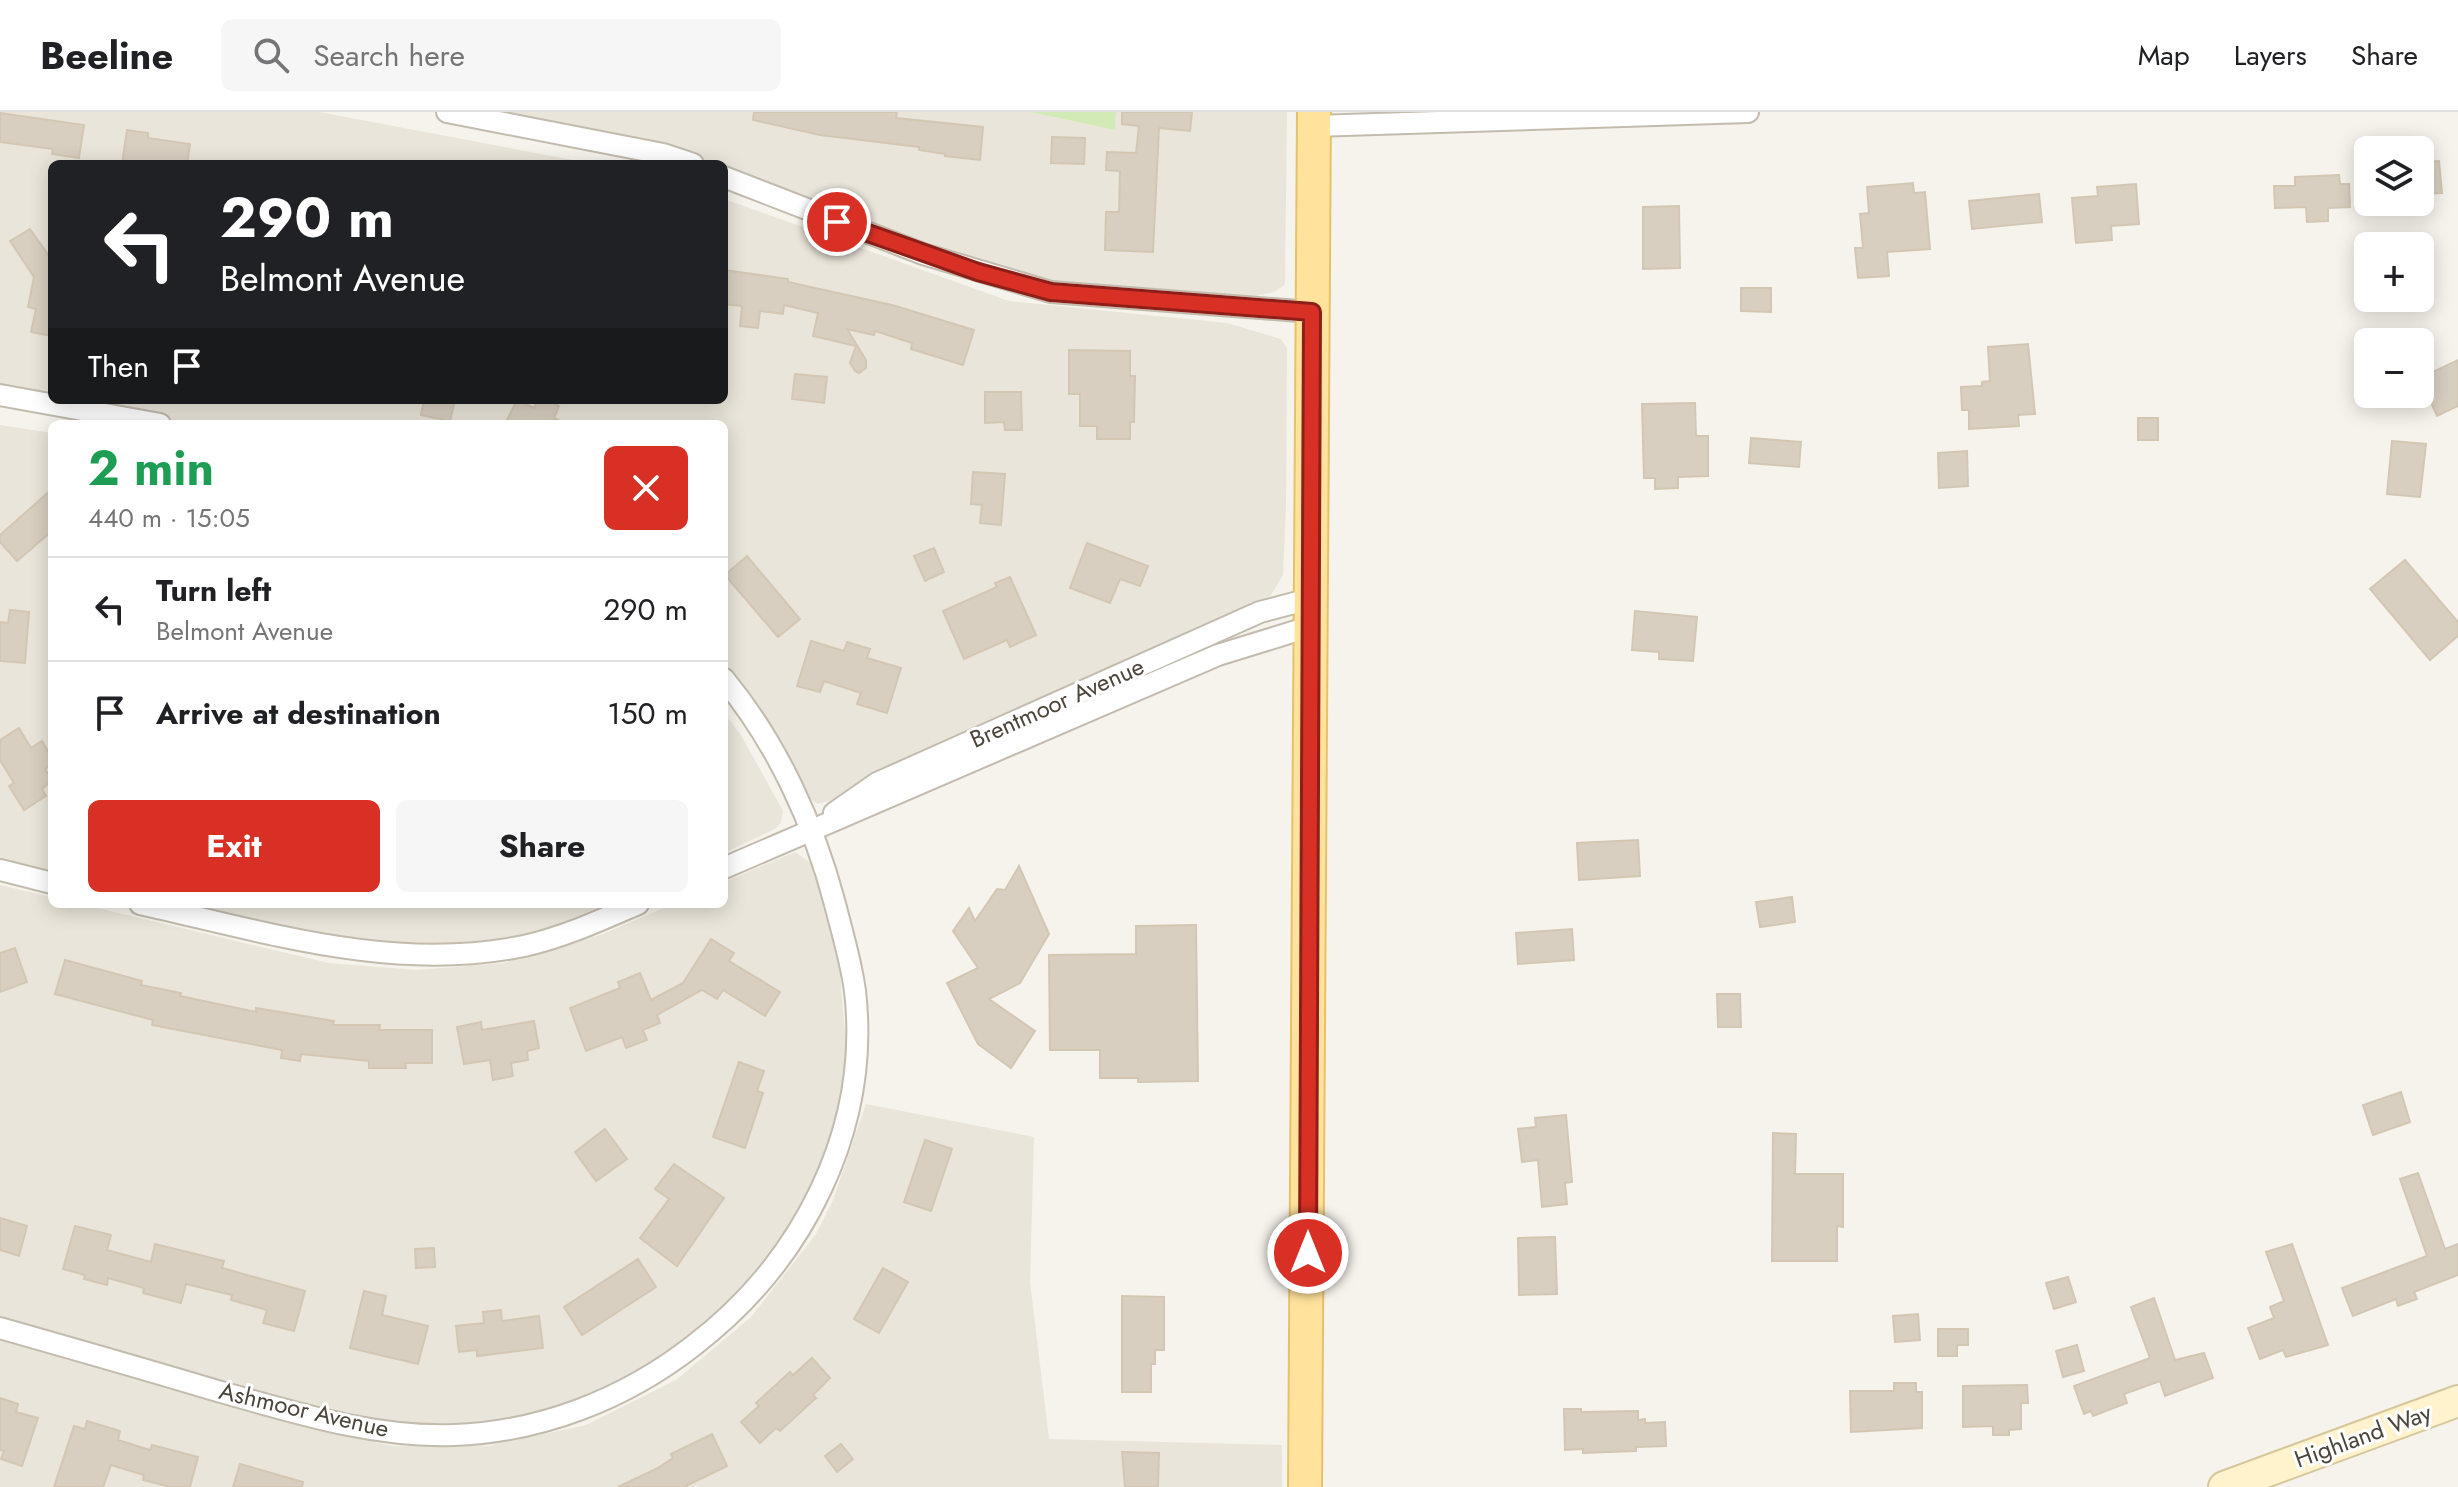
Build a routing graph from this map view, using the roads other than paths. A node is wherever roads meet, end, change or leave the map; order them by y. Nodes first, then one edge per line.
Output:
1 (447, 112) edge
2 (1748, 112) edge
3 (1703, 113) edge
4 (1314, 119) edge
5 (681, 160) edge
6 (728, 179) edge
7 (1312, 312) junction
8 (0, 395) edge
9 (48, 404) edge
10 (50, 404) edge
11 (138, 420) edge
12 (1312, 612) junction
13 (728, 685) edge
14 (812, 831) junction
15 (728, 866) edge
16 (0, 870) edge
17 (48, 882) edge
18 (158, 908) edge
19 (628, 908) edge
20 (0, 1328) edge
21 (2458, 1401) edge
22 (1305, 1487) edge
23 (2224, 1487) edge

1 - 5 street
2 - 3 street
3 - 4 street
4 - 7 main road
6 - 7 street
7 - 12 main road
8 - 9 street
10 - 11 street
12 - 14 street, Brentmoor Avenue
12 - 22 main road
13 - 14 street, Ashmoor Avenue
14 - 15 street, Brentmoor Avenue
14 - 20 street, Ashmoor Avenue
16 - 17 street
18 - 19 street
21 - 23 street, Highland Way

